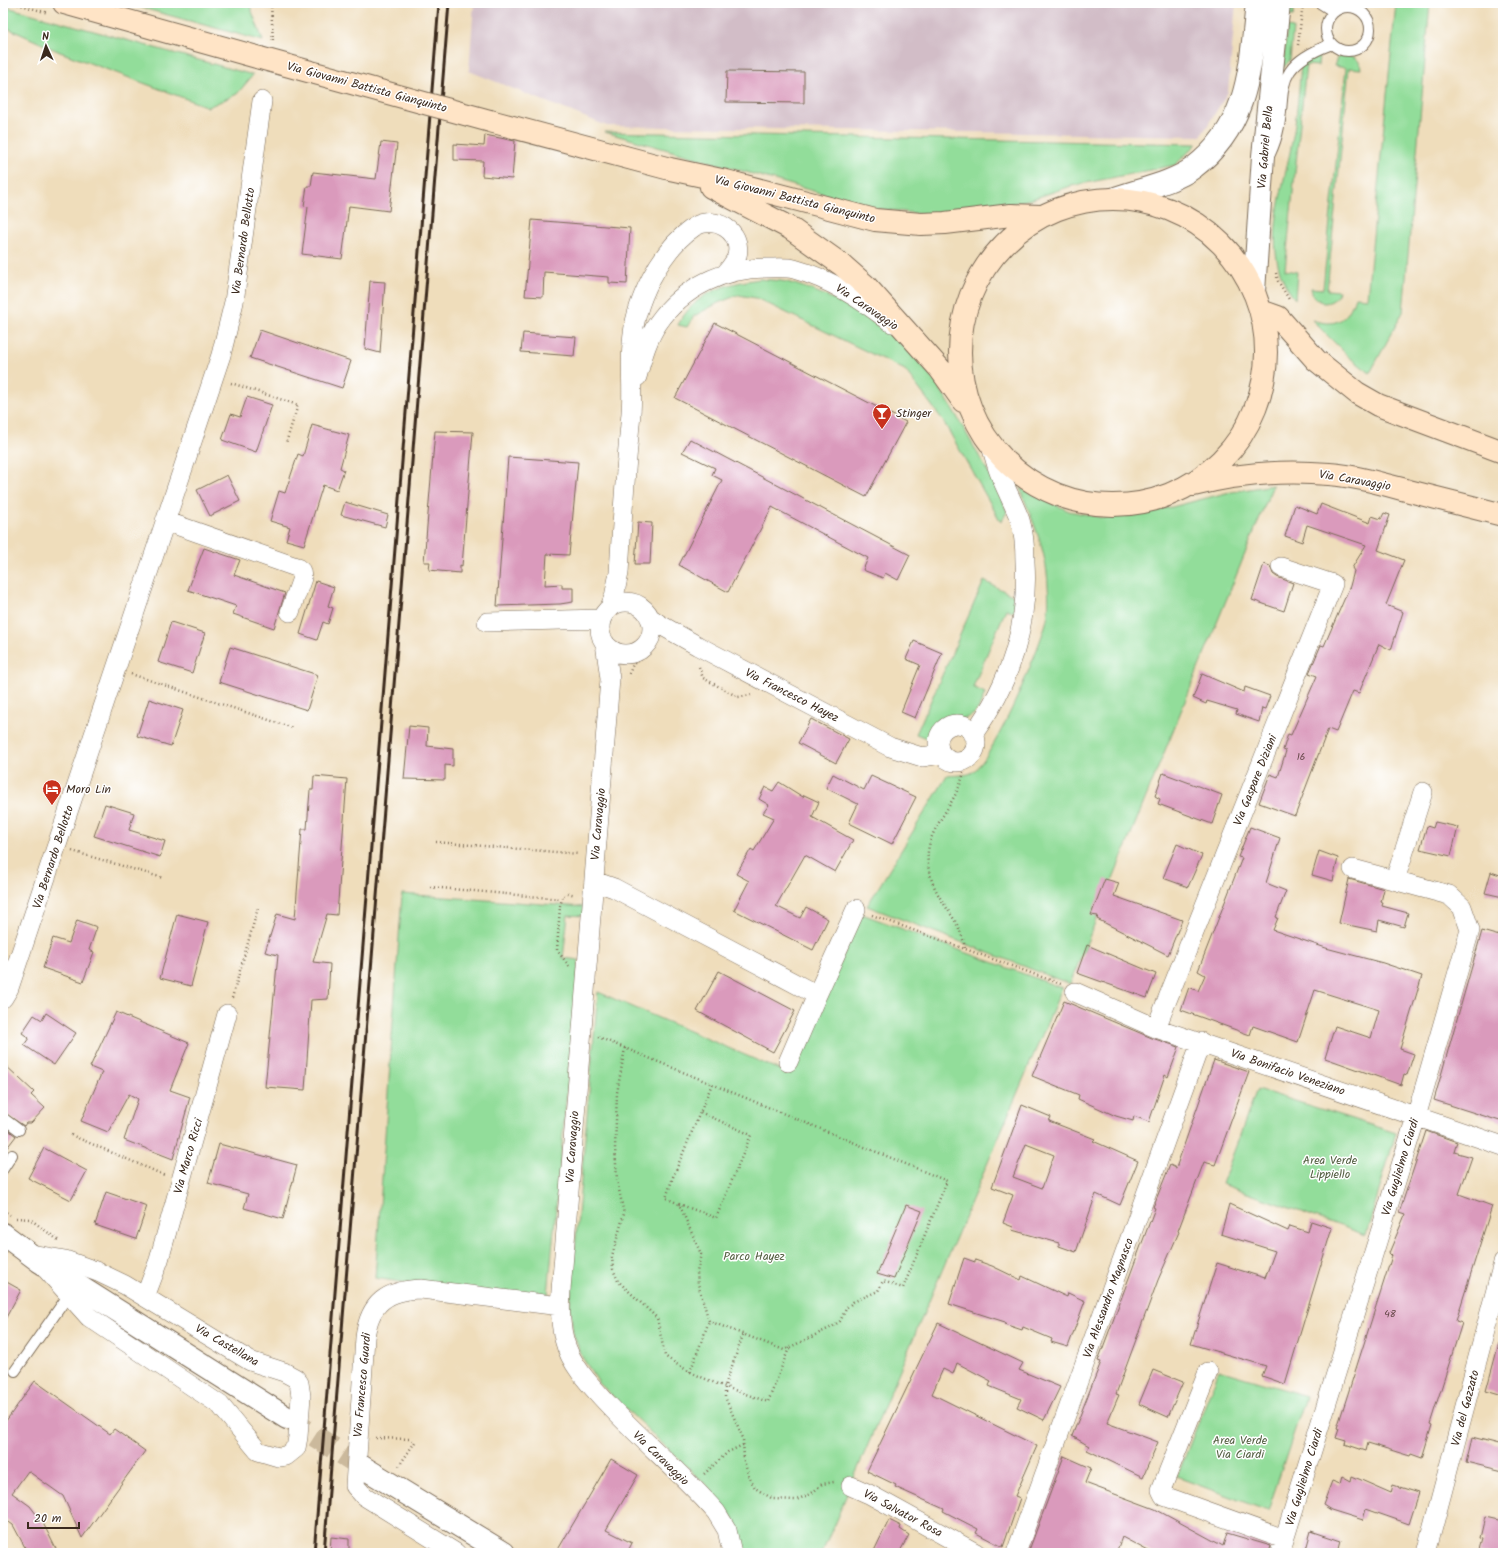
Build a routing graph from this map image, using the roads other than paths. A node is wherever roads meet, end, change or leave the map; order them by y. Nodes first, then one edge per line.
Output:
1 (64, 3) edge
2 (1257, 3) edge
3 (1279, 3) edge
4 (1320, 3) edge
5 (1334, 12) junction
6 (1332, 44) junction
7 (262, 102) dead end
8 (670, 169) junction
9 (1262, 172) junction
10 (1113, 199) junction
11 (1041, 216) junction
12 (726, 273) junction
13 (1257, 301) junction
14 (914, 340) junction
15 (633, 394) junction
16 (973, 415) junction
17 (1425, 424) junction
18 (1503, 441) edge
19 (992, 446) junction
20 (1503, 452) edge
21 (1181, 489) junction
22 (1503, 515) edge
23 (165, 521) junction
24 (1280, 567) dead end
25 (618, 577) junction
26 (630, 602) junction
27 (290, 612) dead end
28 (606, 613) junction
29 (649, 617) junction
30 (486, 622) dead end
31 (605, 643) junction
32 (627, 654) junction
33 (619, 678) junction
34 (973, 734) junction
35 (941, 754) junction
36 (1423, 792) dead end
37 (1353, 869) dead end
38 (1395, 880) junction
39 (594, 881) junction
40 (856, 909) road end
41 (1075, 992) road end
42 (817, 995) junction
43 (3, 998) edge
44 (227, 1014) road end
45 (1156, 1028) junction
46 (1201, 1042) junction
47 (788, 1062) dead end
48 (1416, 1117) junction
49 (3, 1118) edge
50 (19, 1130) dead end
51 (1503, 1146) edge
52 (12, 1155) dead end
53 (3, 1169) edge
54 (3, 1234) edge
55 (35, 1258) junction
56 (1503, 1263) edge
57 (68, 1296) junction
58 (145, 1297) junction
59 (560, 1306) junction
60 (15, 1372) dead end
61 (1208, 1372) dead end
62 (287, 1418) tunnel mouth
63 (361, 1466) tunnel mouth
64 (851, 1486) road end
65 (1282, 1546) edge
66 (456, 1553) edge
67 (504, 1553) edge
68 (732, 1553) edge
69 (976, 1553) edge
70 (1016, 1553) edge
71 (1426, 1553) edge

1 - 8 main road, Via Giovanni Battista Gianquinto, bridge
2 - 10 street
3 - 9 street, Via Gabriel Bella
4 - 5 lane
5 - 6 lane
5 - 6 lane
6 - 9 lane
7 - 23 street, Via Bernardo Bellotto
8 - 11 main road, Via Giovanni Battista Gianquinto
8 - 14 main road, Via Giovanni Battista Gianquinto
9 - 13 street, Via Gabriel Bella
10 - 11 main road
10 - 13 main road
11 - 16 main road
12 - 14 street, Via Caravaggio
12 - 15 street, Via Caravaggio
12 - 15 street, Via Caravaggio
13 - 17 main road
13 - 21 main road
14 - 16 main road, Via Giovanni Battista Gianquinto
15 - 25 street, Via Caravaggio
16 - 19 main road
17 - 18 street
17 - 20 main road
19 - 21 main road
19 - 34 street
21 - 22 main road, Via Caravaggio
23 - 27 street
23 - 43 street, Via Bernardo Bellotto
24 - 45 street, Via Gaspare Diziani
25 - 26 street
25 - 28 street, Via Caravaggio
26 - 28 street
26 - 29 street
28 - 30 street
28 - 31 street, Via Caravaggio
29 - 32 street
29 - 35 street, Via Francesco Hayez
31 - 32 street
31 - 33 street, Via Caravaggio
32 - 33 street
33 - 39 street, Via Caravaggio
34 - 35 street
34 - 35 street
36 - 38 street
37 - 38 street, Via Guglielmo Ciardi
38 - 48 street, Via Guglielmo Ciardi
39 - 42 street
39 - 59 street, Via Caravaggio
40 - 42 street
41 - 45 street, Via Bonifacio Veneziano
42 - 47 street
44 - 58 street, Via Marco Ricci
45 - 46 street, Via Bonifacio Veneziano
46 - 48 street, Via Bonifacio Veneziano
46 - 70 street, Via Alessandro Magnasco
48 - 51 street, Via Bonifacio Veneziano
48 - 65 street, Via Guglielmo Ciardi
49 - 50 lane
52 - 53 lane
54 - 55 street, Via Castellana
55 - 57 street, Via Castellana
55 - 58 street, Via Castellana
55 - 62 street, Via Castellana
56 - 71 street, Via del Gazzato
57 - 58 street, Via Castellana
57 - 60 lane
59 - 66 street, Via Francesco Guardi
59 - 68 street, Via Caravaggio
61 - 65 street, Via Guglielmo Ciardi
63 - 67 street
64 - 69 street, Via Salvator Rosa

